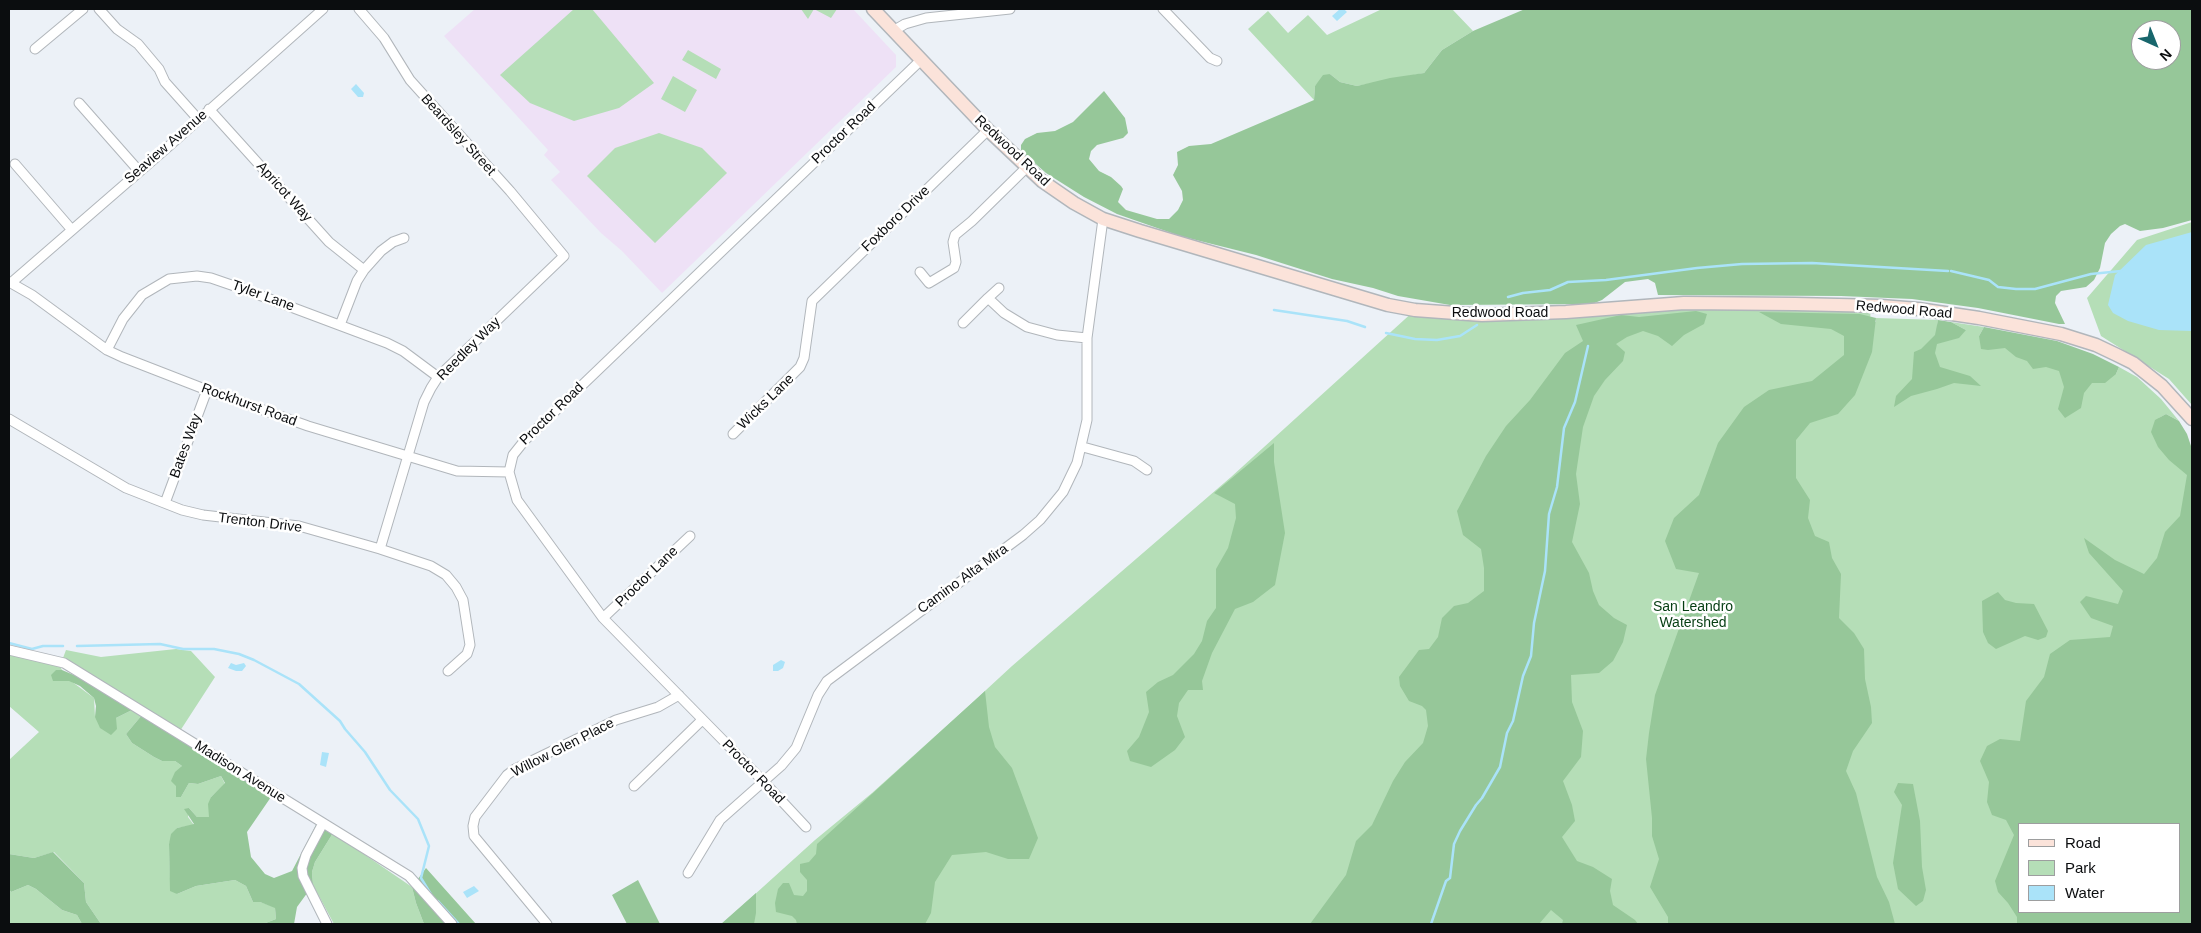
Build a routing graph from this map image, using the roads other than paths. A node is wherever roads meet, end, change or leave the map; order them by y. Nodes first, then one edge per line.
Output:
1 (83, 9) edge
2 (99, 9) edge
3 (323, 9) edge
4 (359, 9) edge
5 (873, 9) edge
6 (1010, 9) edge
7 (1163, 9) edge
8 (893, 31) junction
9 (35, 49) dead end
10 (920, 60) junction
11 (1218, 61) dead end
12 (79, 103) dead end
13 (210, 109) junction
14 (198, 119) junction
15 (988, 130) junction
16 (15, 164) dead end
17 (1026, 168) junction
18 (139, 171) junction
19 (1103, 219) junction
20 (72, 230) junction
21 (404, 238) dead end
22 (564, 256) joint
23 (364, 270) junction
24 (920, 272) dead end
25 (10, 282) edge
26 (999, 288) dead end
27 (988, 298) junction
28 (811, 311) joint
29 (963, 323) dead end
30 (340, 325) junction
31 (1087, 338) junction
32 (107, 350) junction
33 (438, 377) junction
34 (207, 390) junction
35 (9, 419) edge
36 (2192, 420) edge
37 (733, 434) dead end
38 (1082, 447) junction
39 (408, 455) junction
40 (1147, 470) dead end
41 (509, 472) junction
42 (165, 503) junction
43 (690, 536) dead end
44 (380, 549) junction
45 (604, 618) junction
46 (9, 650) edge
47 (448, 671) dead end
48 (679, 695) junction
49 (702, 720) junction
50 (764, 782) junction
51 (634, 786) dead end
52 (324, 823) junction
53 (806, 827) dead end
54 (688, 873) dead end
55 (327, 924) edge
56 (452, 924) edge
57 (547, 924) edge

1 - 9 street
2 - 14 street
3 - 13 street, Seaview Avenue
4 - 22 street, Beardsley Street
5 - 8 main road, Redwood Road
6 - 8 street
7 - 11 street
8 - 10 main road, Redwood Road
10 - 15 main road, Redwood Road
10 - 41 street, Proctor Road
12 - 18 street
13 - 14 street, Seaview Avenue
13 - 23 street, Apricot Way
14 - 18 street, Seaview Avenue
15 - 17 main road, Redwood Road
15 - 28 street, Foxboro Drive
16 - 20 street
17 - 19 main road, Redwood Road
17 - 24 street
18 - 20 street, Seaview Avenue
19 - 31 street, Camino Alta Mira
19 - 36 main road, Redwood Road
20 - 25 street, Seaview Avenue
21 - 23 street
22 - 33 street, Reedley Way
23 - 30 street
25 - 32 street, Rockhurst Road
26 - 27 street
27 - 29 street
27 - 31 street
28 - 37 street, Wicks Lane
30 - 32 street, Tyler Lane
30 - 33 street, Tyler Lane
31 - 38 street, Camino Alta Mira
32 - 34 street, Rockhurst Road
33 - 39 street, Reedley Way
34 - 39 street, Rockhurst Road
34 - 42 street, Bates Way
35 - 42 street, Trenton Drive
38 - 40 street
38 - 50 street, Camino Alta Mira
39 - 41 street, Rockhurst Road
39 - 44 street, Reedley Way
41 - 45 street, Proctor Road
42 - 44 street, Trenton Drive
43 - 45 street, Proctor Lane
44 - 47 street, Trenton Drive
45 - 48 street, Proctor Road
46 - 52 street, Madison Avenue
48 - 49 street, Proctor Road
48 - 57 street, Willow Glen Place
49 - 50 street, Proctor Road
49 - 51 street
50 - 53 street, Proctor Road
50 - 54 street, Camino Alta Mira
52 - 55 street
52 - 56 street, Madison Avenue

